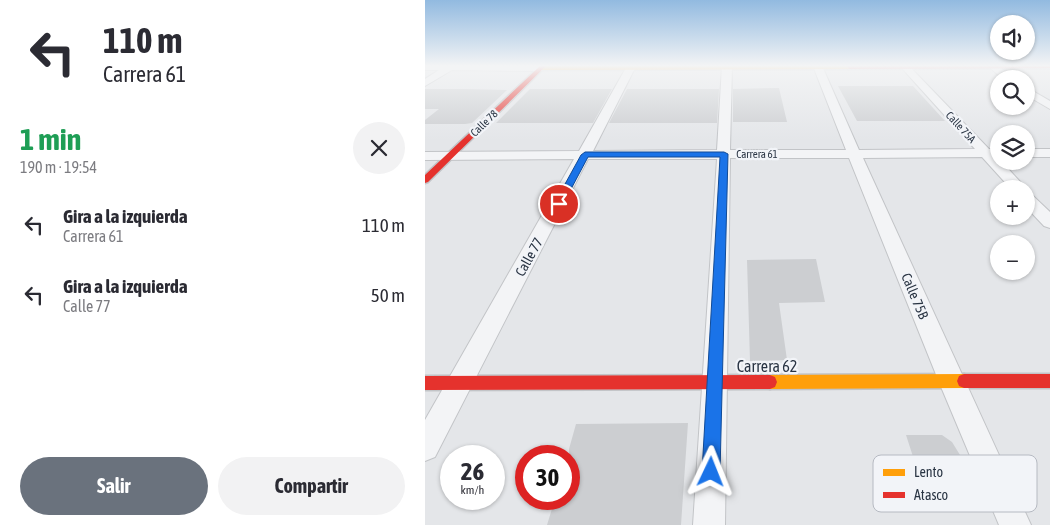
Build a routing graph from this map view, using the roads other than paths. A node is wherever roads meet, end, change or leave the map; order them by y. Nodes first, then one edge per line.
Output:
1 (518, 90) edge
2 (619, 90) edge
3 (726, 90) edge
4 (827, 90) edge
5 (929, 90) edge
6 (1035, 96) edge
7 (1050, 106) edge
8 (990, 151) edge
9 (990, 153) edge
10 (1035, 153) edge
11 (1050, 153) edge
12 (724, 154) junction
13 (854, 154) junction
14 (451, 155) junction
15 (585, 155) junction
16 (425, 156) edge
17 (425, 180) edge
18 (1035, 206) edge
19 (1050, 222) edge
20 (714, 382) junction
21 (951, 382) junction
22 (1050, 382) edge
23 (425, 383) edge
24 (461, 383) junction
25 (425, 447) edge
26 (984, 455) edge
27 (1009, 512) edge
28 (709, 525) edge
29 (1015, 525) edge

1 - 14 street, Calle 78
2 - 15 street, Calle 77
3 - 12 street
4 - 13 street, Calle 75B
5 - 8 street, Calle 75A
6 - 7 street
9 - 13 street, Carrera 61
10 - 11 street
12 - 13 street, Carrera 61
12 - 15 street, Carrera 61
12 - 20 street
13 - 21 street, Calle 75B
14 - 15 street, Carrera 61
14 - 16 street, Carrera 61
14 - 17 street, Calle 78
15 - 24 street, Calle 77
18 - 19 street
20 - 21 street, Carrera 62
20 - 24 street, Carrera 62
20 - 28 street
21 - 22 street, Carrera 62
21 - 26 street, Calle 75B
23 - 24 street, Carrera 62
24 - 25 street, Calle 77
27 - 29 street, Calle 75B

